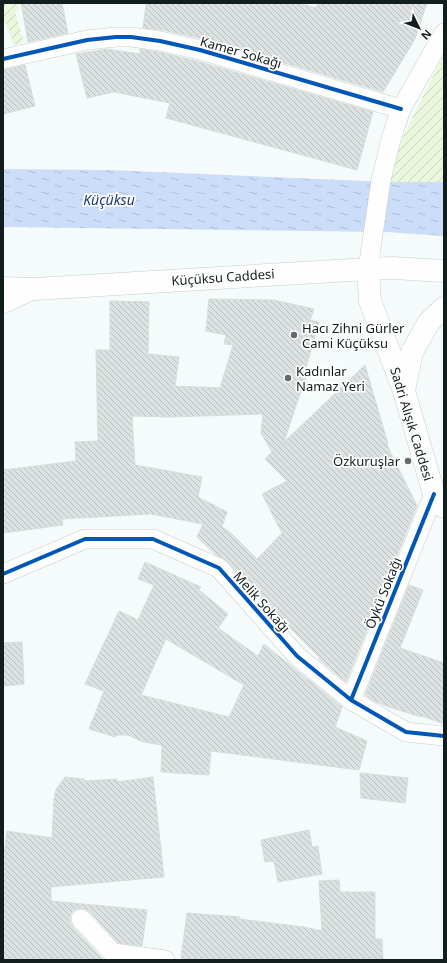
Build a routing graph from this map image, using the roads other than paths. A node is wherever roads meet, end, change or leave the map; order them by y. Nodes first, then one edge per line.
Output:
1 (444, 33) edge
2 (3, 59) edge
3 (401, 109) junction
4 (368, 269) junction
5 (320, 271) junction
6 (444, 271) edge
7 (3, 288) edge
8 (35, 289) junction
9 (370, 300) junction
10 (3, 304) edge
11 (444, 308) edge
12 (404, 392) junction
13 (439, 501) edge
14 (3, 574) edge
15 (351, 700) junction
16 (444, 736) edge
17 (81, 919) dead end
18 (165, 960) edge

1 - 3 street
2 - 3 street, Kamer Sokağı
3 - 4 street
4 - 5 main road, Küçüksu Caddesi
4 - 6 main road, Küçüksu Caddesi
4 - 9 main road, Sadri Alışık Caddesi
5 - 8 main road, Küçüksu Caddesi
5 - 9 main road
7 - 8 main road, Küçüksu Caddesi
8 - 10 street
9 - 12 main road, Sadri Alışık Caddesi
11 - 12 main road
12 - 13 main road, Sadri Alışık Caddesi
13 - 15 street, Öykü Sokağı
14 - 15 street, Melik Sokağı
15 - 16 street, Melik Sokağı
17 - 18 street

